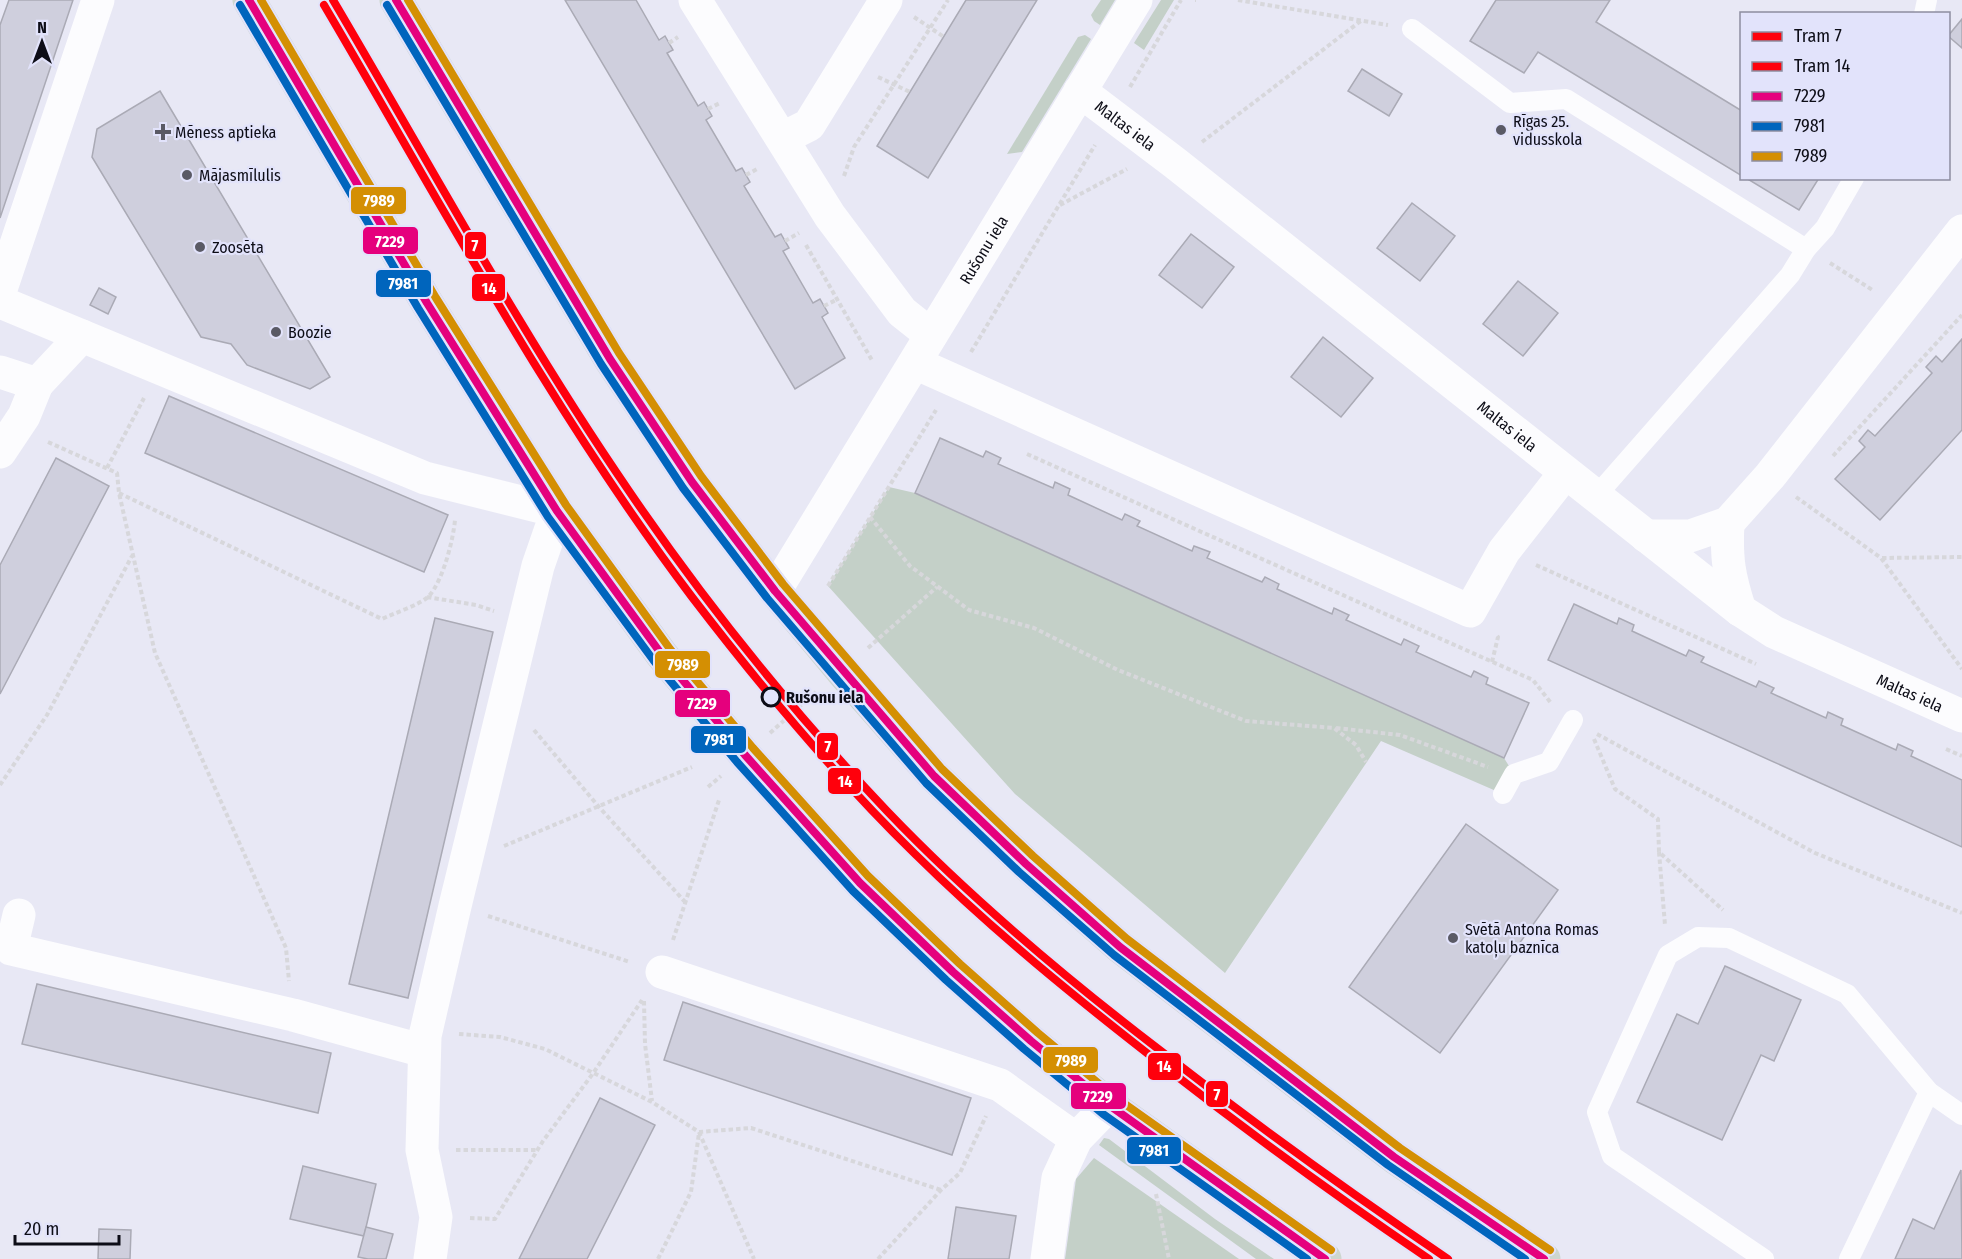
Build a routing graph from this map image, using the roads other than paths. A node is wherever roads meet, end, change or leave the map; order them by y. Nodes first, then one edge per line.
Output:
1 (99, 0) edge
2 (249, 0) edge
3 (396, 0) edge
4 (695, 0) edge
5 (886, 0) edge
6 (1136, 0) edge
7 (1412, 29) road end
8 (1080, 91) junction
9 (783, 138) junction
10 (1853, 180) edge
11 (1962, 231) edge
12 (1806, 249) junction
13 (0, 292) edge
14 (0, 302) edge
15 (931, 334) junction
16 (82, 336) junction
17 (915, 363) junction
18 (0, 372) edge
19 (37, 384) junction
20 (8, 440) edge
21 (1565, 473) junction
22 (1597, 495) junction
23 (557, 511) junction
24 (1728, 523) junction
25 (1646, 536) junction
26 (775, 591) junction
27 (1740, 610) junction
28 (1962, 716) edge
29 (1573, 720) road end
30 (1503, 794) dead end
31 (19, 915) dead end
32 (5, 951) edge
33 (662, 972) road end
34 (424, 1043) junction
35 (1929, 1092) junction
36 (1109, 1105) junction
37 (1962, 1115) edge
38 (1076, 1139) junction
39 (430, 1259) edge
40 (1047, 1259) edge
41 (1325, 1259) edge
42 (1544, 1259) edge
43 (1764, 1259) edge
44 (1849, 1259) edge

1 - 13 street
2 - 23 highway
3 - 26 highway
4 - 9 street
5 - 9 street
6 - 8 street, Rušonu iela
7 - 12 lane
8 - 15 street, Rušonu iela
8 - 21 street, Maltas iela
9 - 15 street
10 - 12 lane
11 - 24 street
12 - 22 lane
14 - 16 street
15 - 17 street, Rušonu iela
16 - 19 street
16 - 23 street
17 - 21 street
17 - 26 street, Rušonu iela
18 - 19 street
19 - 20 street
21 - 22 street, Maltas iela
22 - 25 street, Maltas iela
23 - 34 street
23 - 36 highway
24 - 25 street
24 - 27 street
25 - 27 street, Maltas iela
26 - 42 highway
27 - 28 street, Maltas iela
29 - 30 lane
31 - 32 street
32 - 34 street
33 - 38 street
34 - 39 street
35 - 37 lane
35 - 43 lane
35 - 44 lane
36 - 38 street
36 - 41 highway
38 - 40 street

